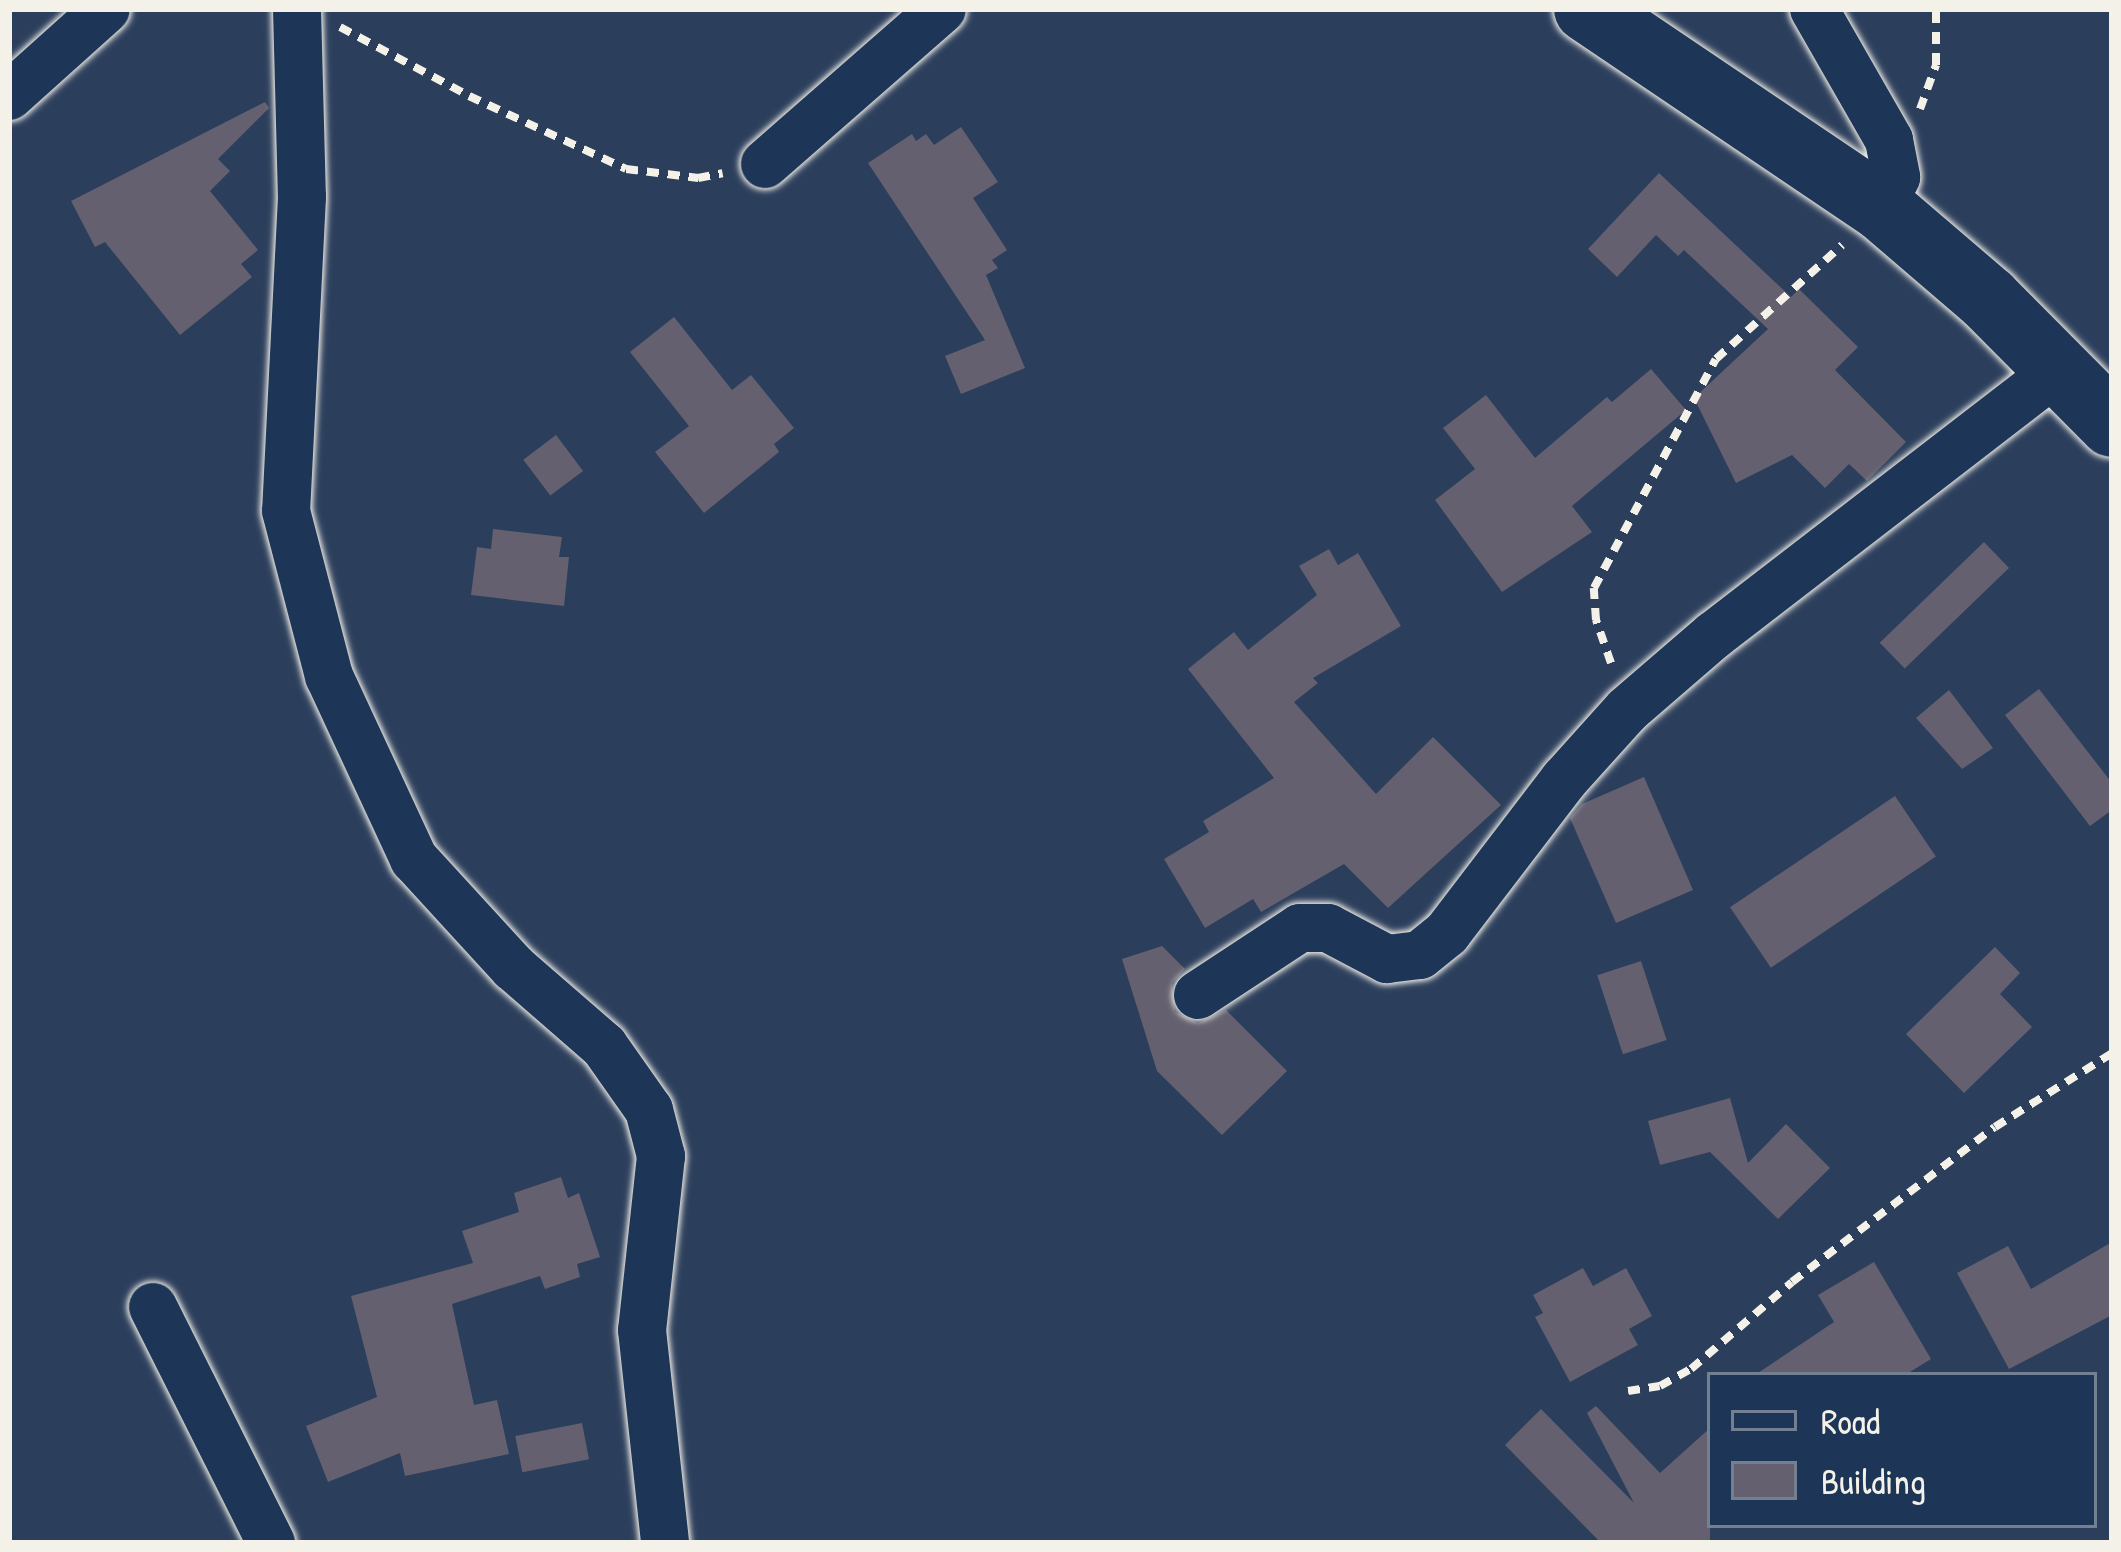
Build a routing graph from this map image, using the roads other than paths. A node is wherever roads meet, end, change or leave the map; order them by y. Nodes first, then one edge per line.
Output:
1 (106, 9) edge
2 (942, 9) edge
3 (1587, 9) edge
4 (1814, 9) edge
5 (311, 14) edge
6 (9, 96) edge
7 (765, 164) road end
8 (1888, 183) junction
9 (2060, 369) junction
10 (2112, 424) edge
11 (1198, 995) dead end
12 (153, 1307) dead end
13 (271, 1543) edge
14 (665, 1543) edge

1 - 6 street
2 - 7 street
3 - 8 street
4 - 8 street
5 - 14 street
8 - 9 street
9 - 10 street
9 - 11 street
12 - 13 street

